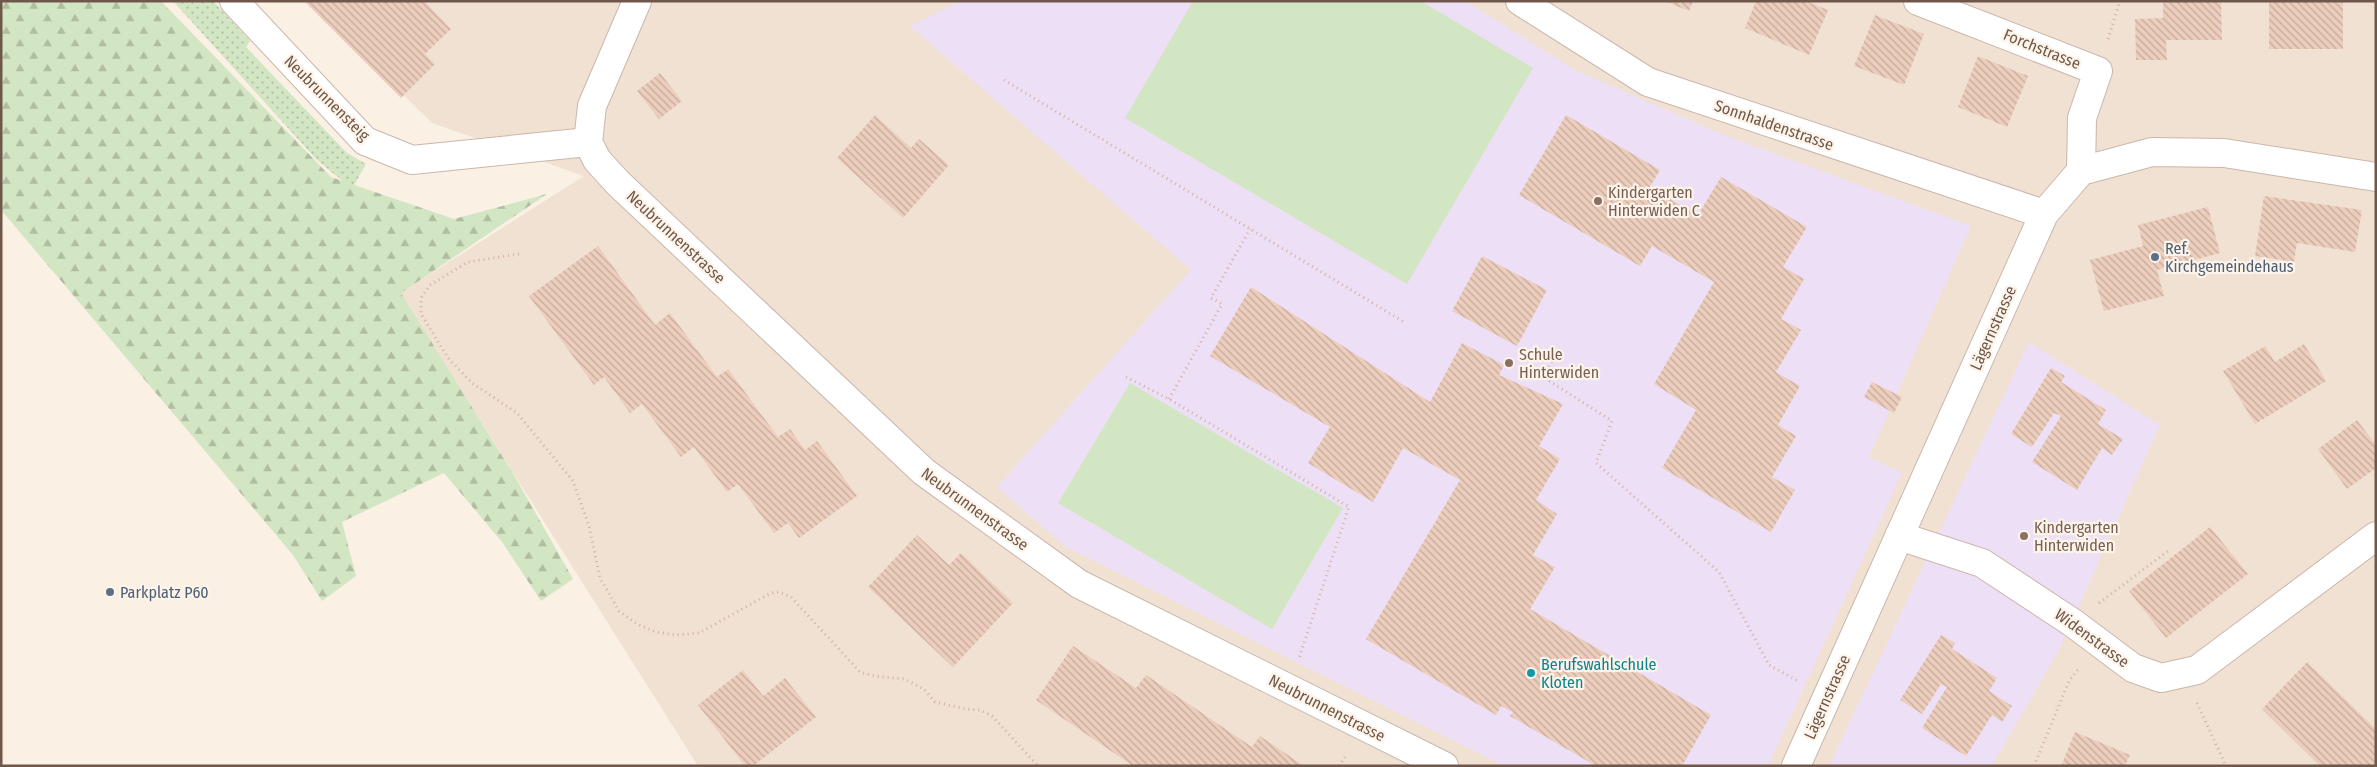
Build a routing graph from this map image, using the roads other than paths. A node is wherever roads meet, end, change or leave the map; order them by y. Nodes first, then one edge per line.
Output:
1 (234, 1) edge
2 (637, 1) edge
3 (1520, 1) edge
4 (1918, 1) edge
5 (1951, 6) edge
6 (588, 142) junction
7 (2081, 171) junction
8 (2376, 177) edge
9 (2044, 214) junction
10 (1899, 536) junction
11 (2376, 536) edge
12 (1444, 766) edge
13 (1796, 766) edge

1 - 6 street, Neubrunnensteig
2 - 6 street
3 - 9 street, Sonnhaldenstrasse
4 - 5 street, Forchstrasse
5 - 7 street, Forchstrasse
6 - 12 street, Neubrunnenstrasse
7 - 8 street
7 - 9 street, Lägernstrasse
9 - 10 street, Lägernstrasse
10 - 11 street, Widenstrasse
10 - 13 street, Lägernstrasse

